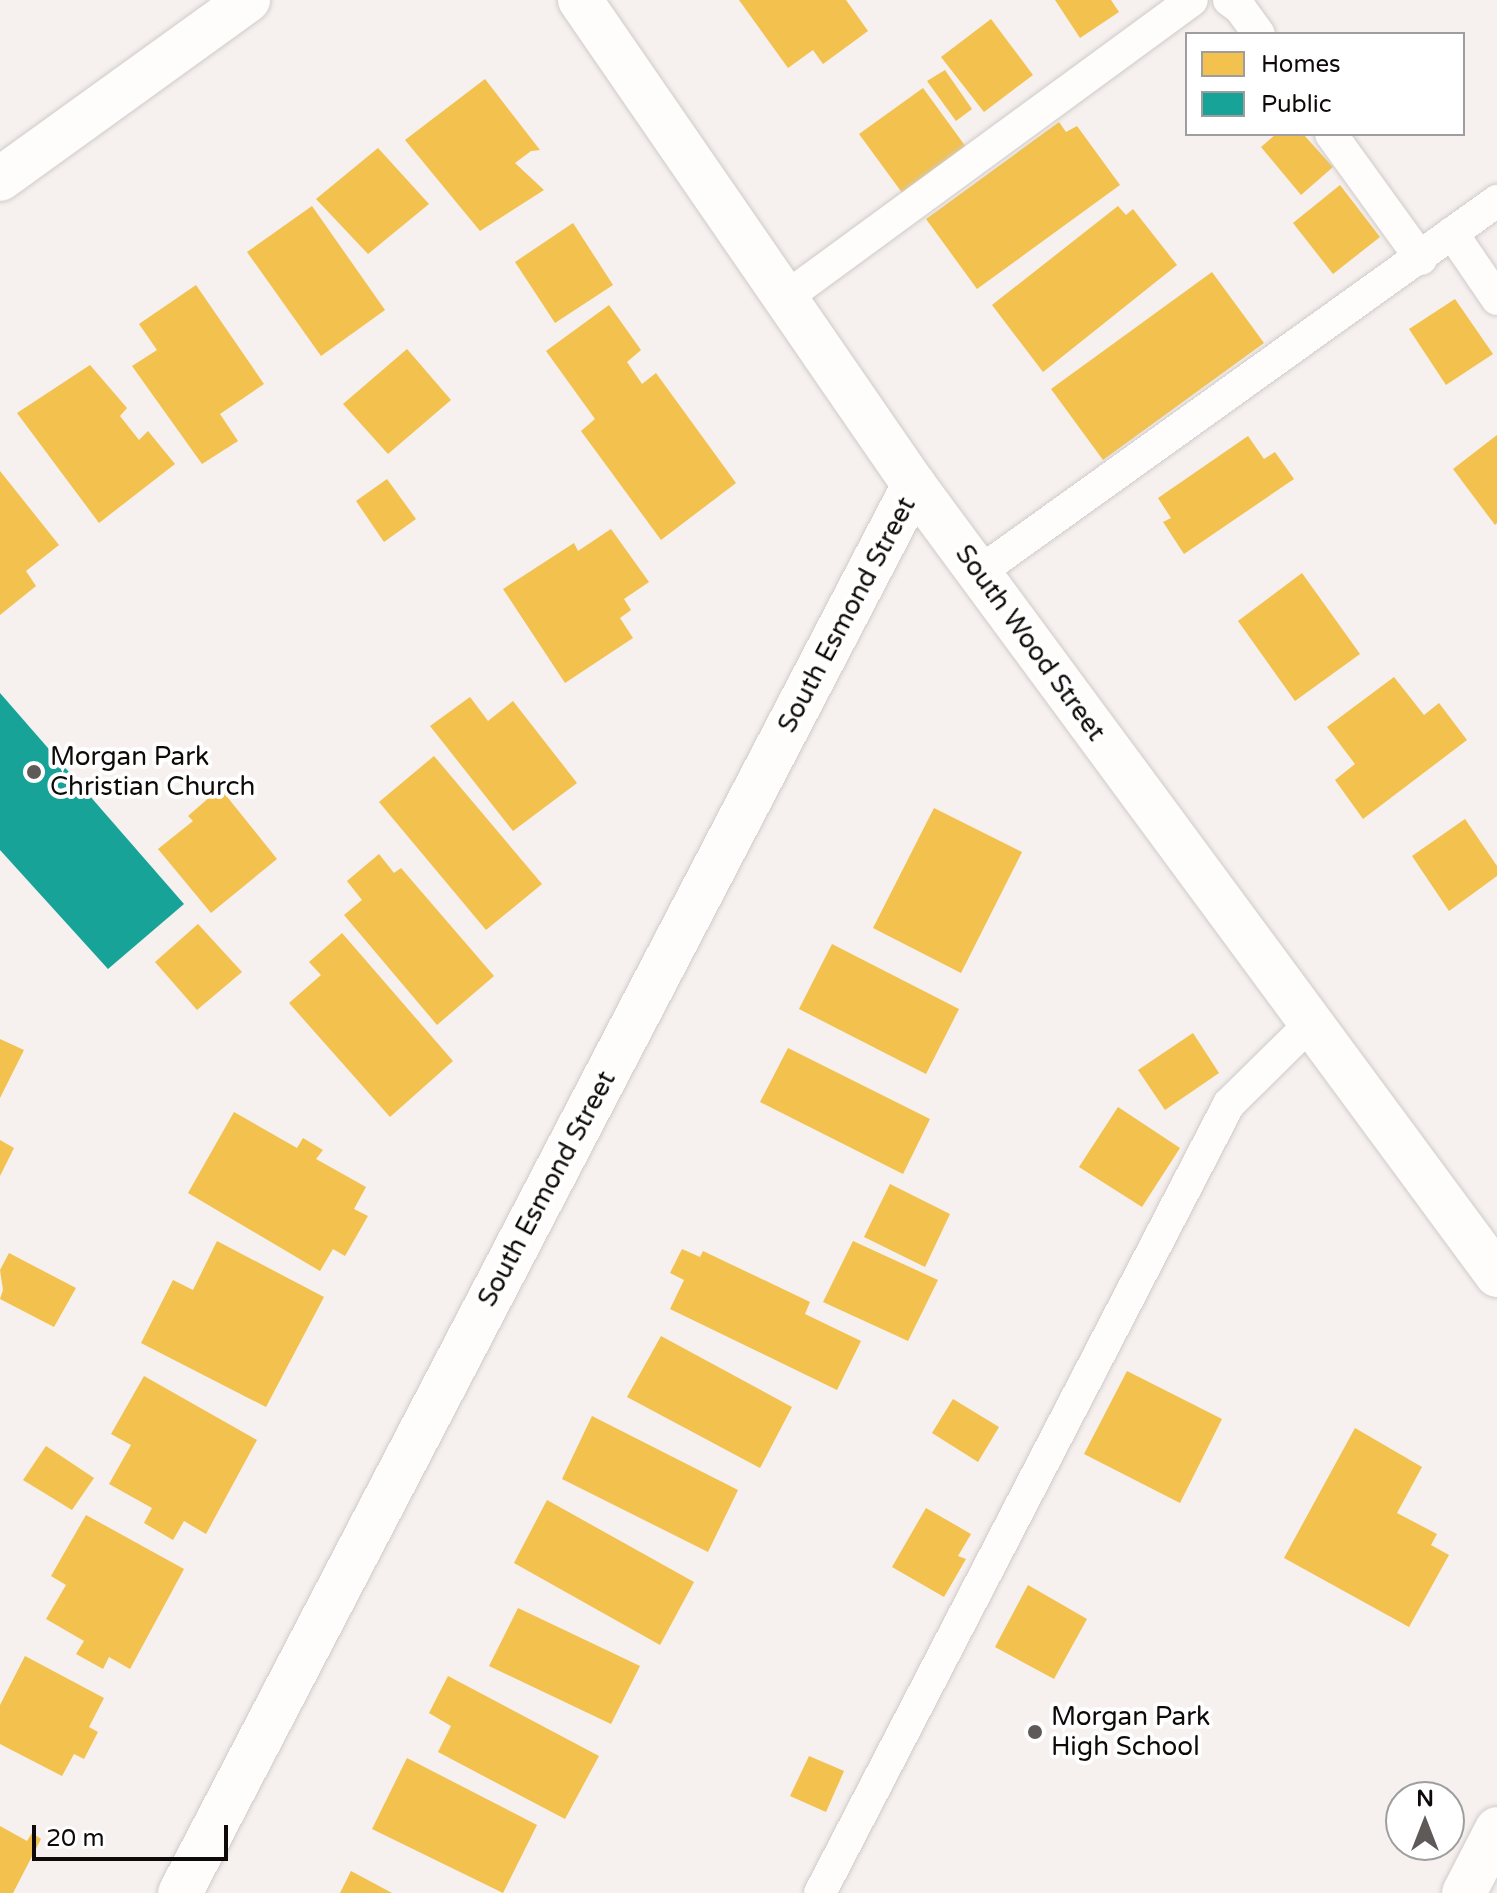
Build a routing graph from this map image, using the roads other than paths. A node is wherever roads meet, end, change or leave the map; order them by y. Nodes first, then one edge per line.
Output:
1 (248, 0) edge
2 (580, 0) edge
3 (1192, 0) edge
4 (1229, 0) edge
5 (1258, 32) edge
6 (1332, 136) edge
7 (0, 179) edge
8 (1497, 201) edge
9 (1452, 233) junction
10 (1421, 259) junction
11 (785, 298) junction
12 (1497, 299) edge
13 (914, 485) junction
14 (978, 573) junction
15 (1310, 1024) junction
16 (1497, 1275) edge
17 (1497, 1829) edge
18 (180, 1893) edge
19 (820, 1893) edge
20 (1464, 1893) edge

1 - 7 street
2 - 11 street, South Wood Street
3 - 11 lane
4 - 5 lane
6 - 10 lane
8 - 9 lane
9 - 10 lane
9 - 12 lane
10 - 14 lane
11 - 13 street, South Wood Street
13 - 14 street, South Wood Street
13 - 18 street, South Esmond Street
14 - 15 street, South Wood Street
15 - 16 street, South Wood Street
15 - 19 lane
17 - 20 street

